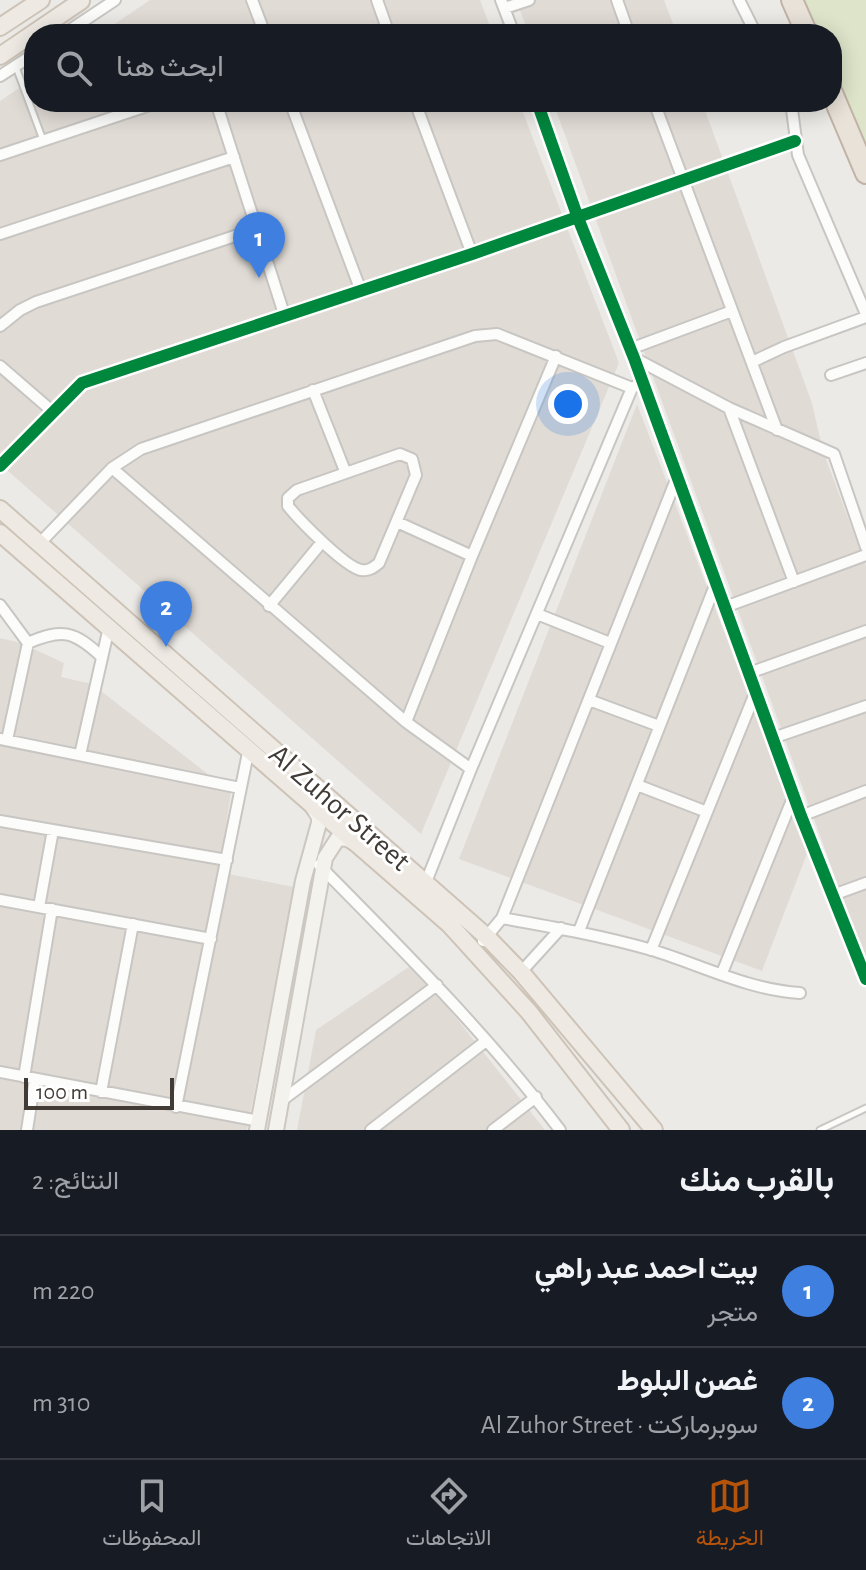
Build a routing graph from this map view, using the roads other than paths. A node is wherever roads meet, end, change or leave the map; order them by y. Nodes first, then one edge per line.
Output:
1 (33, 0) edge
2 (41, 0) edge
3 (82, 0) edge
4 (115, 0) edge
5 (252, 0) edge
6 (377, 0) edge
7 (529, 0) edge
8 (617, 0) edge
9 (739, 0) edge
10 (792, 0) edge
11 (503, 4) edge
12 (0, 14) edge
13 (40, 24) edge
14 (47, 24) edge
15 (79, 24) edge
16 (261, 24) edge
17 (385, 24) edge
18 (510, 24) edge
19 (625, 24) edge
20 (751, 24) edge
21 (803, 24) edge
22 (0, 27) edge
23 (24, 33) edge
24 (24, 40) edge
25 (0, 47) edge
26 (0, 56) edge
27 (24, 61) edge
28 (16, 66) junction
29 (0, 76) edge
30 (24, 88) edge
31 (33, 112) edge
32 (129, 112) edge
33 (219, 112) edge
34 (294, 112) edge
35 (419, 112) edge
36 (541, 112) edge
37 (658, 112) edge
38 (792, 112) edge
39 (840, 112) edge
40 (43, 141) junction
41 (795, 141) junction
42 (0, 155) edge
43 (234, 157) junction
44 (866, 173) edge
45 (683, 181) junction
46 (578, 218) junction
47 (256, 229) junction
48 (0, 234) edge
49 (472, 254) junction
50 (361, 291) junction
51 (732, 311) junction
52 (866, 316) edge
53 (285, 317) junction
54 (0, 326) edge
55 (632, 354) junction
56 (556, 356) junction
57 (752, 362) junction
58 (866, 363) edge
59 (0, 366) edge
60 (831, 375) dead end
61 (637, 385) junction
62 (313, 390) junction
63 (729, 408) junction
64 (52, 411) junction
65 (777, 430) junction
66 (0, 466) edge
67 (112, 468) junction
68 (345, 471) junction
69 (677, 477) junction
70 (0, 509) edge
71 (397, 522) junction
72 (0, 534) edge
73 (322, 542) junction
74 (39, 544) junction
75 (866, 547) edge
76 (866, 555) edge
77 (472, 556) junction
78 (794, 582) junction
79 (716, 583) junction
80 (0, 605) edge
81 (269, 606) junction
82 (725, 607) junction
83 (537, 614) junction
84 (109, 627) junction
85 (866, 631) edge
86 (28, 643) junction
87 (610, 643) junction
88 (102, 657) junction
89 (749, 673) junction
90 (756, 691) junction
91 (589, 700) junction
92 (866, 706) edge
93 (406, 722) junction
94 (659, 726) junction
95 (773, 738) junction
96 (4, 740) edge
97 (249, 748) junction
98 (80, 755) junction
99 (471, 769) junction
100 (637, 785) junction
101 (240, 788) junction
102 (866, 792) edge
103 (794, 795) junction
104 (309, 802) junction
105 (707, 812) junction
106 (801, 816) junction
107 (0, 821) edge
108 (53, 830) junction
109 (358, 845) junction
110 (310, 855) junction
111 (227, 860) junction
112 (324, 869) junction
113 (426, 882) junction
114 (866, 883) edge
115 (833, 895) junction
116 (0, 900) edge
117 (39, 907) junction
118 (52, 909) junction
119 (502, 918) junction
120 (133, 924) junction
121 (561, 928) junction
122 (579, 931) junction
123 (487, 937) junction
124 (211, 939) junction
125 (651, 950) junction
126 (475, 952) junction
127 (521, 972) junction
128 (722, 973) junction
129 (866, 979) edge
130 (437, 985) junction
131 (800, 993) dead end
132 (486, 1041) junction
133 (0, 1072) edge
134 (29, 1078) junction
135 (101, 1092) junction
136 (536, 1097) junction
137 (281, 1101) junction
138 (176, 1107) junction
139 (866, 1108) edge
140 (258, 1125) edge
141 (27, 1130) edge
142 (276, 1130) edge
143 (371, 1130) edge
144 (493, 1130) edge
145 (560, 1130) edge
146 (621, 1130) edge
147 (654, 1130) edge
148 (820, 1130) edge

1 - 12 main road
2 - 22 main road
3 - 13 main road
3 - 14 main road
4 - 15 street
5 - 16 street
6 - 17 street
7 - 11 street
8 - 19 street
9 - 20 street
10 - 21 highway
11 - 18 street
23 - 25 main road
24 - 26 main road
27 - 28 street
28 - 29 street
28 - 30 lane
31 - 40 lane
32 - 40 street
33 - 43 street
34 - 50 street
35 - 49 street
36 - 46 street
37 - 45 street
38 - 41 street
39 - 44 highway
40 - 42 street
41 - 45 street
41 - 52 street
43 - 47 street
43 - 48 street
45 - 46 street
45 - 51 street
46 - 49 street
46 - 55 street
47 - 53 street
47 - 54 street
49 - 50 street
50 - 53 street
51 - 55 street
51 - 57 street
52 - 57 street
53 - 64 street
55 - 61 street
55 - 63 street
56 - 61 street
56 - 62 street
56 - 77 street
57 - 65 street
58 - 60 street
59 - 64 street
61 - 69 street
61 - 83 street
62 - 67 street
62 - 68 street
63 - 65 street
63 - 78 street
64 - 66 street
65 - 75 street
67 - 74 street
67 - 81 street
68 - 71 street
68 - 73 street
69 - 79 street
69 - 87 street
70 - 74 main road, Al Zuhor Street
71 - 73 street
71 - 77 street
72 - 84 main road, Al Zuhor Street
73 - 81 street
74 - 113 main road, Al Zuhor Street
76 - 78 street
77 - 93 street
78 - 82 street
79 - 82 street
79 - 94 street
80 - 86 street
81 - 93 street
82 - 89 street
83 - 87 street
83 - 99 street
84 - 88 street
84 - 97 main road, Al Zuhor Street
85 - 89 street
86 - 88 street
86 - 96 street
87 - 91 street
88 - 98 street
89 - 90 street
90 - 95 street
90 - 105 street
91 - 94 street
91 - 119 street
92 - 95 street
93 - 99 street
94 - 100 street
95 - 103 street
96 - 98 street
97 - 101 street
97 - 104 main road, Al Zuhor Street
98 - 101 street
99 - 113 street
100 - 105 street
100 - 122 street
101 - 111 street
102 - 106 street
103 - 106 street
103 - 128 street
104 - 109 main road, Al Zuhor Street
104 - 110 street
105 - 125 street
106 - 115 street
107 - 108 street
108 - 111 street
108 - 117 street
109 - 112 street
109 - 126 main road, Al Zuhor Street
110 - 112 street
110 - 140 street
111 - 124 street
112 - 130 street
112 - 137 street
113 - 123 main road, Al Zuhor Street
114 - 115 street
115 - 129 street
116 - 117 street
117 - 118 street
118 - 120 street
118 - 134 street
119 - 121 street
119 - 123 street
120 - 124 street
120 - 135 street
121 - 122 street
121 - 127 street
122 - 125 street
123 - 126 street
123 - 127 main road, Al Zuhor Street
124 - 138 street
125 - 128 street
126 - 146 main road, Al Zuhor Street
127 - 147 main road, Al Zuhor Street
128 - 131 street
130 - 132 street
130 - 137 street
132 - 136 street
132 - 143 street
133 - 134 street
134 - 135 street
134 - 141 street
135 - 138 street
136 - 144 street
136 - 145 street
137 - 142 street
138 - 140 street
139 - 148 lane

